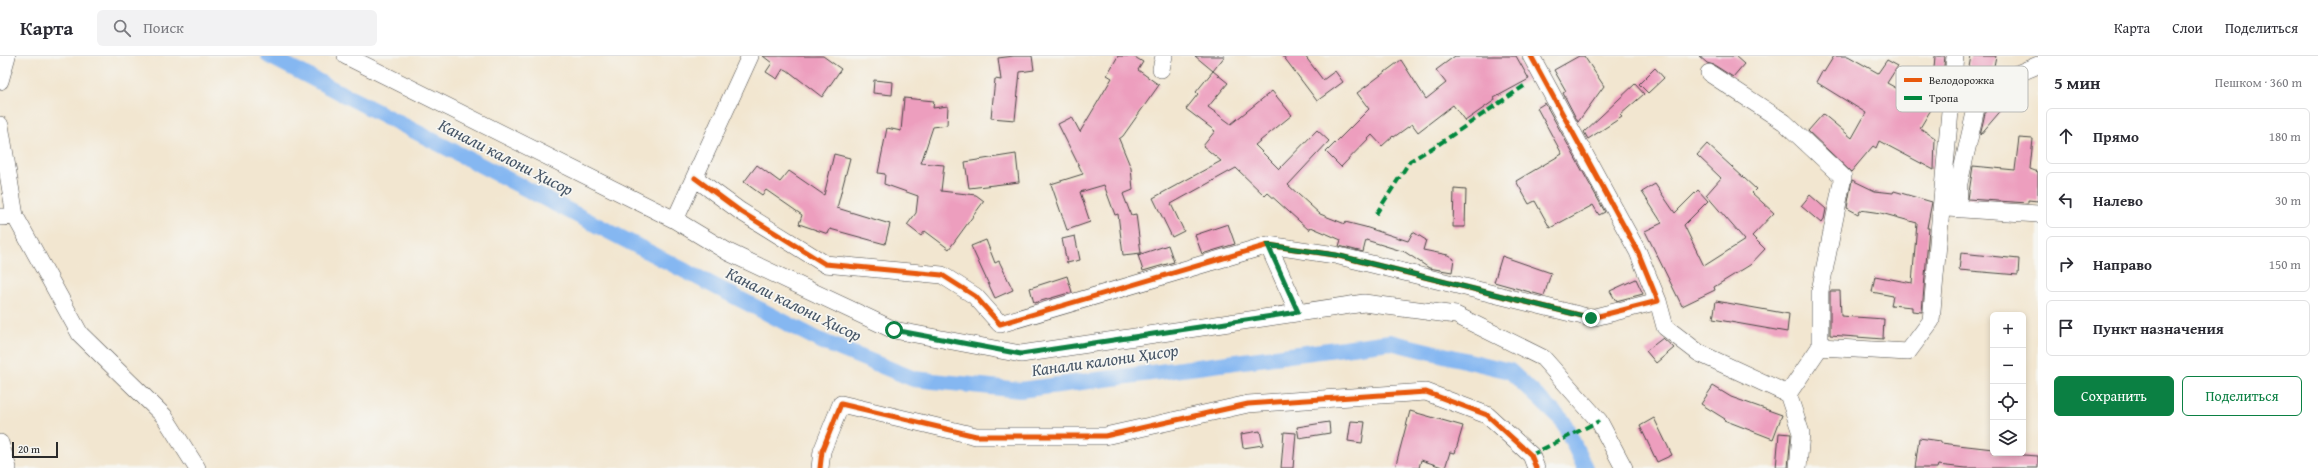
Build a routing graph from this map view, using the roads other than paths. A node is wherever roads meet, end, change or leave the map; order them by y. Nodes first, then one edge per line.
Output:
1 (7, 56) edge
2 (346, 56) edge
3 (750, 56) edge
4 (1531, 56) edge
5 (1955, 56) edge
6 (2038, 64) edge
7 (1955, 66) edge
8 (2028, 69) edge
9 (1709, 73) dead end
10 (0, 81) edge
11 (1953, 112) edge
12 (1975, 112) edge
13 (0, 125) edge
14 (695, 178) junction
15 (1950, 208) junction
16 (2038, 214) edge
17 (8, 216) edge
18 (676, 220) junction
19 (1268, 245) junction
20 (1658, 301) junction
21 (1298, 312) junction
22 (1820, 346) junction
23 (1788, 394) junction
24 (197, 468) edge
25 (820, 468) edge
26 (1536, 468) edge
27 (1624, 468) edge
28 (1798, 468) edge

1 - 10 street
2 - 18 street
3 - 14 street
4 - 20 street
5 - 7 street
6 - 8 street
9 - 22 street
11 - 15 street
12 - 15 street
13 - 17 street
14 - 18 street
14 - 19 street
15 - 16 street
15 - 22 street
17 - 24 street
18 - 21 street
19 - 20 street
19 - 21 street
20 - 23 street
21 - 27 street
22 - 23 street
23 - 28 street
25 - 26 street

